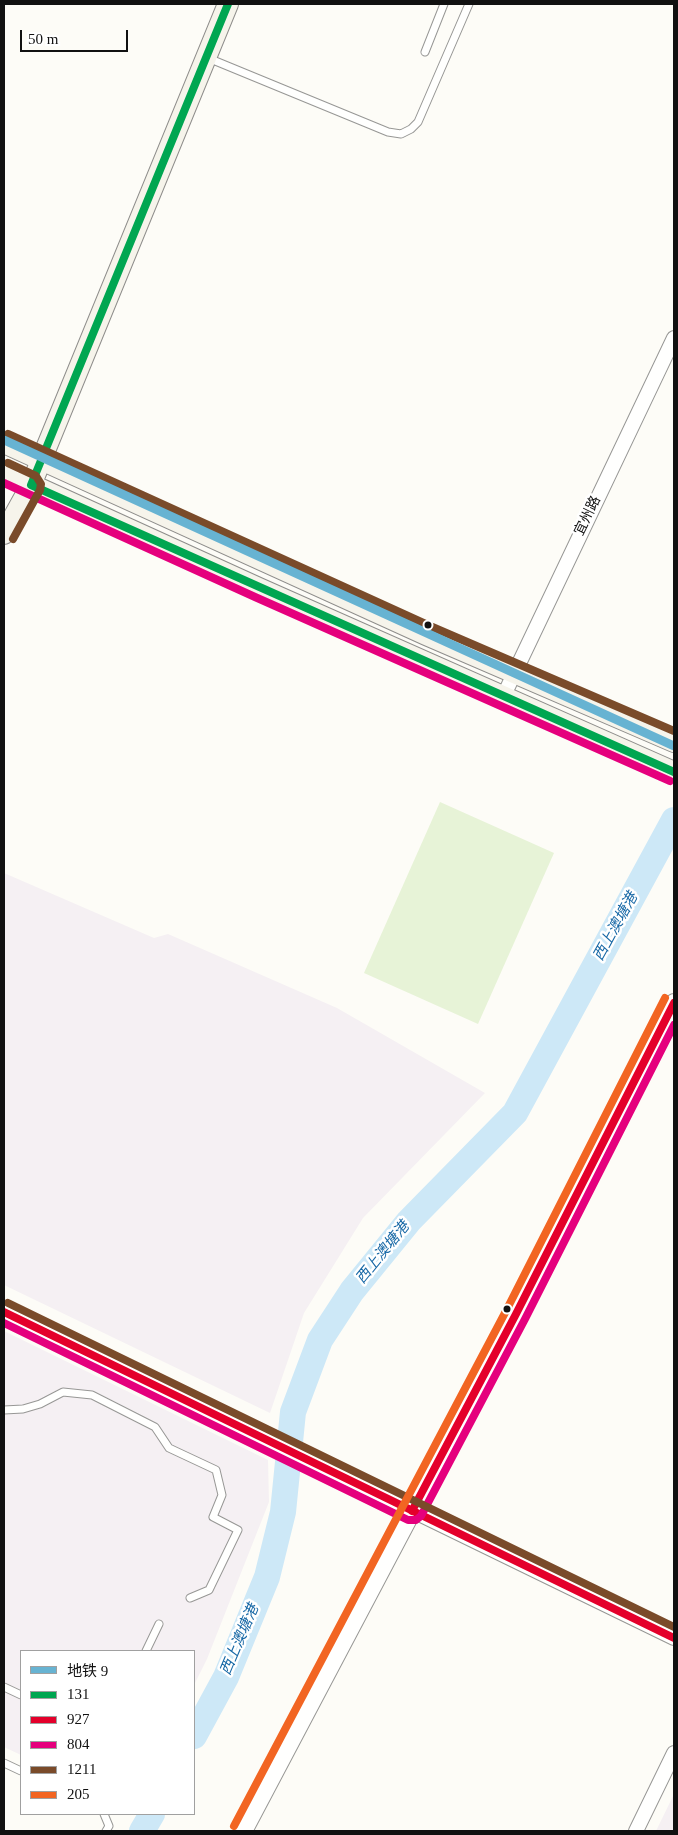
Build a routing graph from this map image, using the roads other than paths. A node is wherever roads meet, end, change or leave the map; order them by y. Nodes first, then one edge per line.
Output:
1 (228, 4) edge
2 (444, 4) edge
3 (469, 4) edge
4 (425, 52) dead end
5 (207, 57) junction
6 (674, 338) edge
7 (4, 443) edge
8 (41, 461) junction
9 (4, 472) edge
10 (31, 485) junction
11 (4, 534) edge
12 (512, 674) junction
13 (504, 695) junction
14 (674, 742) edge
15 (674, 771) edge
16 (674, 1004) edge
17 (4, 1312) edge
18 (4, 1410) edge
19 (412, 1511) junction
20 (190, 1598) dead end
21 (159, 1624) dead end
22 (674, 1638) edge
23 (146, 1650) edge
24 (4, 1687) edge
25 (20, 1695) edge
26 (674, 1753) edge
27 (4, 1763) edge
28 (20, 1771) edge
29 (104, 1815) edge
30 (106, 1831) edge
31 (243, 1831) edge
32 (636, 1831) edge

1 - 5 main road
2 - 4 lane
3 - 5 lane
5 - 8 main road
6 - 12 street, 宜州路
7 - 8 main road
8 - 10 main road
8 - 12 main road
9 - 10 main road
10 - 11 main road
10 - 13 main road
12 - 13 street, 宜州路
12 - 14 main road
13 - 15 main road
16 - 19 street
17 - 19 street
18 - 20 lane
19 - 22 street
19 - 31 street
21 - 23 lane
24 - 25 lane
26 - 32 street
27 - 28 lane
29 - 30 lane

